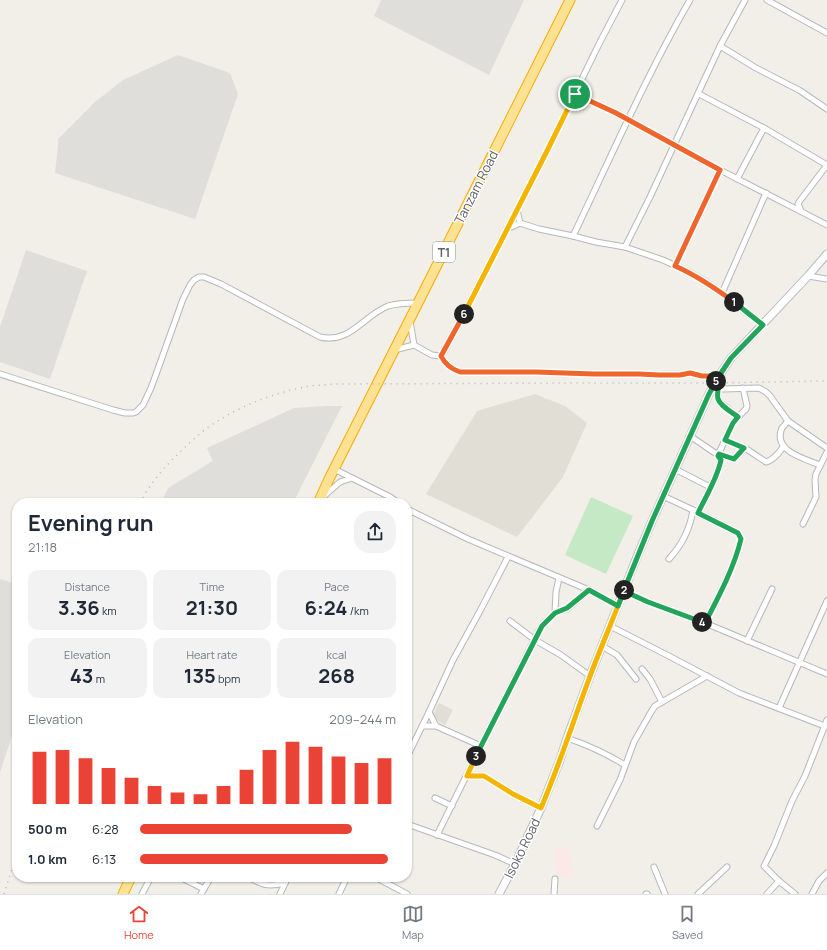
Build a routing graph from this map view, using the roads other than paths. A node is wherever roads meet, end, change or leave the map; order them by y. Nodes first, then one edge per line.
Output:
1 (570, 0) edge
2 (622, 0) edge
3 (690, 0) edge
4 (745, 0) edge
5 (766, 0) edge
6 (826, 30) edge
7 (720, 46) junction
8 (575, 94) junction
9 (699, 94) junction
10 (827, 109) edge
11 (628, 120) junction
12 (764, 128) junction
13 (674, 145) junction
14 (827, 165) edge
15 (720, 170) junction
16 (737, 179) junction
17 (766, 193) junction
18 (517, 210) junction
19 (802, 212) junction
20 (520, 223) junction
21 (827, 226) edge
22 (507, 229) junction
23 (573, 236) junction
24 (625, 248) junction
25 (827, 254) edge
26 (675, 266) junction
27 (808, 276) junction
28 (827, 279) edge
29 (722, 293) junction
30 (418, 303) junction
31 (410, 320) junction
32 (763, 325) junction
33 (414, 345) junction
34 (394, 350) junction
35 (441, 356) junction
36 (0, 374) edge
37 (719, 376) junction
38 (715, 388) junction
39 (743, 388) junction
40 (738, 417) junction
41 (788, 420) junction
42 (690, 436) junction
43 (725, 440) junction
44 (783, 447) junction
45 (744, 448) junction
46 (827, 448) edge
47 (827, 452) edge
48 (718, 455) junction
49 (820, 465) junction
50 (334, 469) junction
51 (675, 469) junction
52 (352, 478) junction
53 (710, 487) junction
54 (663, 496) junction
55 (320, 498) edge
56 (322, 498) edge
57 (392, 498) edge
58 (695, 511) junction
59 (412, 512) edge
60 (804, 524) dead end
61 (508, 556) junction
62 (669, 559) dead end
63 (559, 578) junction
64 (772, 589) dead end
65 (589, 590) junction
66 (624, 591) junction
67 (827, 601) edge
68 (618, 606) junction
69 (555, 613) junction
70 (510, 621) dead end
71 (705, 623) junction
72 (610, 626) junction
73 (535, 640) junction
74 (747, 641) junction
75 (602, 646) junction
76 (799, 662) junction
77 (642, 669) dead end
78 (827, 674) edge
79 (590, 676) junction
80 (707, 676) junction
81 (636, 679) dead end
82 (662, 702) junction
83 (779, 708) junction
84 (429, 712) junction
85 (827, 720) edge
86 (423, 726) junction
87 (436, 726) junction
88 (826, 726) edge
89 (567, 738) junction
90 (481, 746) junction
91 (412, 747) edge
92 (625, 764) junction
93 (467, 776) junction
94 (435, 798) dead end
95 (452, 806) junction
96 (541, 808) junction
97 (412, 826) edge
98 (597, 826) dead end
99 (438, 835) junction
100 (515, 864) junction
101 (727, 867) dead end
102 (654, 868) dead end
103 (827, 873) edge
104 (555, 879) dead end
105 (779, 881) junction
106 (129, 882) edge
107 (148, 882) edge
108 (188, 882) edge
109 (207, 882) edge
110 (259, 882) edge
111 (345, 882) edge
112 (384, 882) edge
113 (285, 883) joint
114 (202, 891) edge
115 (123, 894) edge
116 (142, 894) edge
117 (280, 894) edge
118 (339, 894) edge
119 (407, 894) edge
120 (499, 894) edge
121 (554, 894) edge
122 (665, 894) edge
123 (698, 894) edge
124 (767, 894) edge
125 (795, 894) edge
126 (812, 894) edge

1 - 30 highway, Tanzam Road / T1
2 - 8 street
3 - 11 street
4 - 7 street
5 - 6 street
7 - 9 street
7 - 10 street
8 - 11 street
8 - 18 street
9 - 12 street
9 - 13 street
11 - 13 street
11 - 23 street
12 - 14 street
12 - 16 street
13 - 15 street
13 - 24 street
14 - 19 street
15 - 16 street
15 - 26 street
16 - 17 street
17 - 19 street
17 - 29 street
18 - 20 street
18 - 22 street
19 - 21 street
20 - 22 street
20 - 23 street
22 - 35 street
23 - 24 street
24 - 26 street
25 - 27 street, Isoko Road
26 - 29 street
27 - 28 street
27 - 32 street, Isoko Road
29 - 32 street
30 - 31 highway, Tanzam Road / T1
30 - 36 street
31 - 33 street
31 - 34 highway, Tanzam Road / T1
32 - 37 street, Isoko Road
33 - 34 street
33 - 35 street
34 - 50 highway, Tanzam Road / T1
35 - 37 street
37 - 38 street, Isoko Road
38 - 39 street
38 - 40 street
38 - 42 street, Isoko Road
39 - 40 street
39 - 41 street
40 - 43 street
41 - 44 street
41 - 46 street
42 - 48 street
42 - 51 street, Isoko Road
43 - 45 street
43 - 48 street
44 - 45 street
44 - 49 street
45 - 48 street
47 - 49 street
48 - 53 street
49 - 60 street
50 - 52 street
50 - 55 highway, Tanzam Road / T1
51 - 53 street
51 - 54 street, Isoko Road
52 - 56 street
52 - 57 street
53 - 58 street
54 - 58 street
54 - 66 street, Isoko Road
58 - 62 street
58 - 71 street
59 - 61 street
61 - 63 street
61 - 84 street
63 - 65 street
63 - 69 street
64 - 74 street
65 - 68 street
65 - 69 street
66 - 68 street, Isoko Road
66 - 71 street
67 - 76 street
68 - 72 street, Isoko Road
69 - 73 street
70 - 73 street
71 - 74 street
72 - 75 street, Isoko Road
72 - 80 street
73 - 79 street
73 - 90 street
74 - 76 street
75 - 79 street, Isoko Road
75 - 81 street
76 - 78 street
76 - 83 street
77 - 82 street
79 - 89 street, Isoko Road
80 - 82 street
80 - 83 street
82 - 92 street
83 - 88 street
84 - 86 street
84 - 87 street
85 - 88 street
86 - 87 street
86 - 91 street
87 - 90 street
88 - 105 street
89 - 92 street
89 - 96 street, Isoko Road
90 - 93 street
92 - 98 street
93 - 95 street
93 - 96 street
94 - 95 street
95 - 99 street
96 - 100 street, Isoko Road
97 - 99 street
99 - 100 street
100 - 120 street, Isoko Road
101 - 123 street
102 - 122 street
103 - 126 street
104 - 121 street
105 - 124 street
105 - 125 street
106 - 115 highway
107 - 116 street
108 - 114 street
109 - 114 street
110 - 113 street
111 - 118 street
112 - 119 street
113 - 117 street

